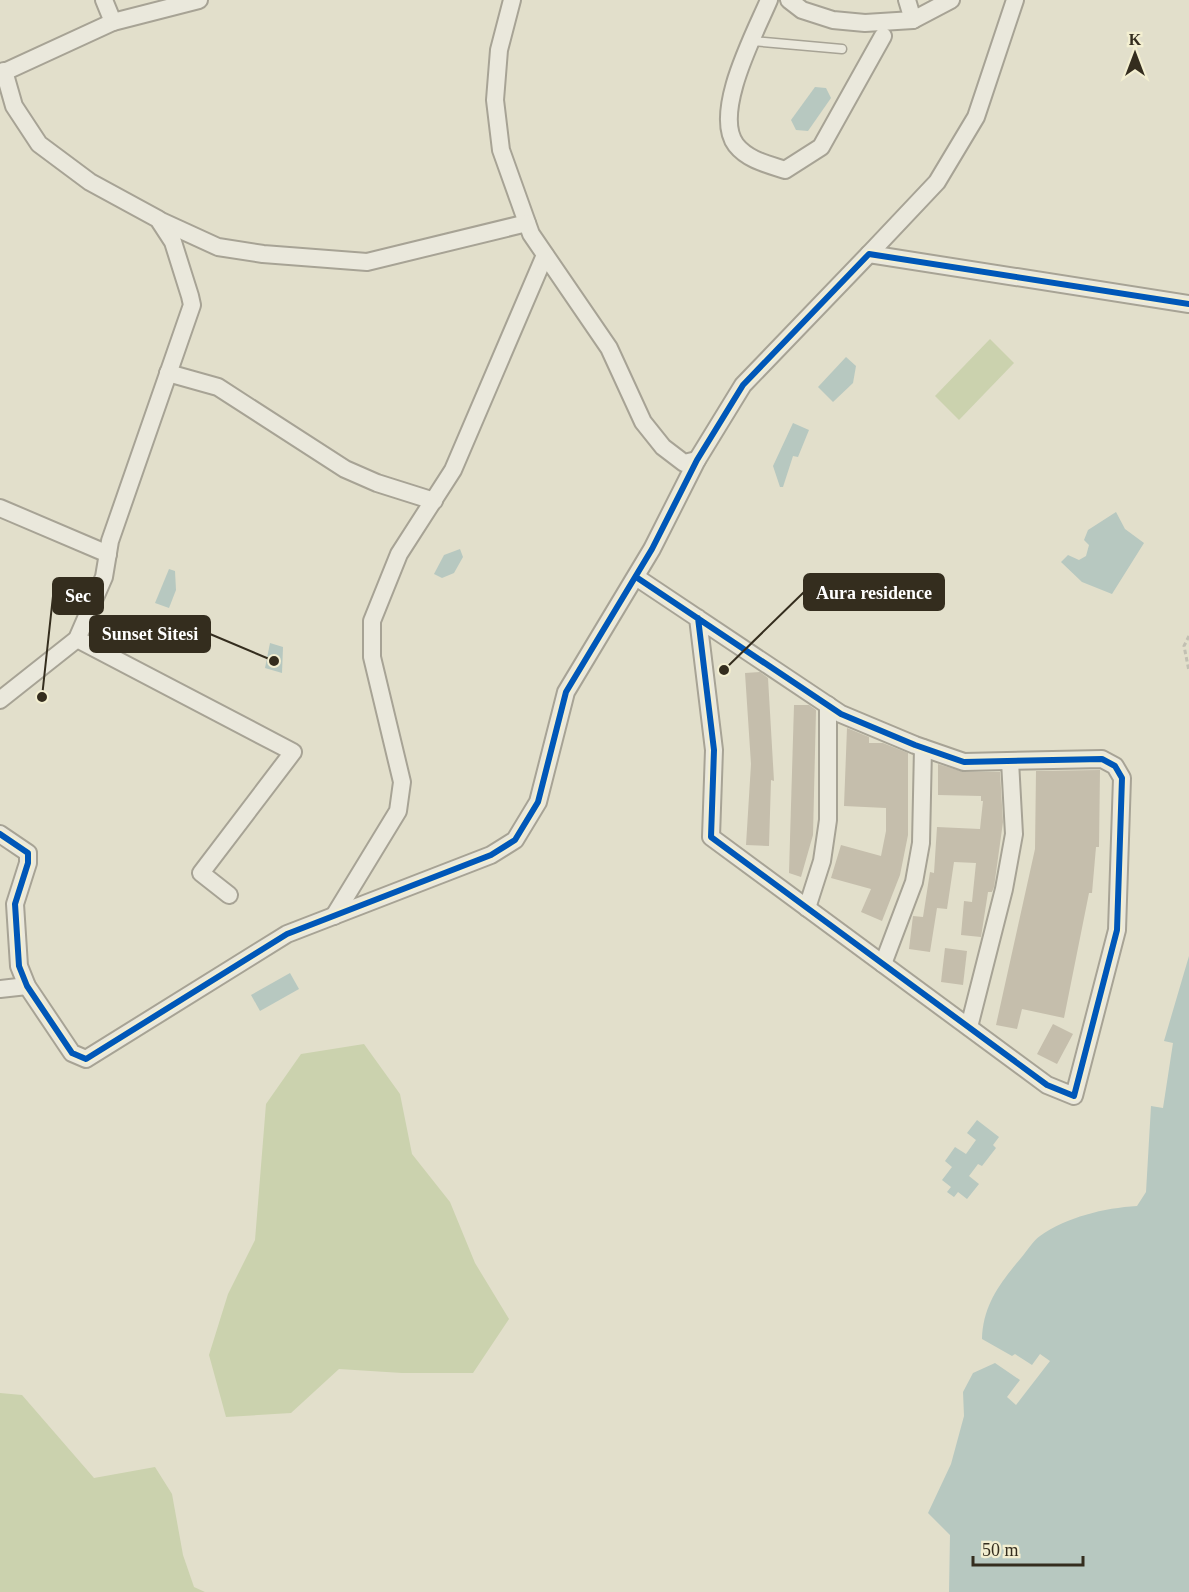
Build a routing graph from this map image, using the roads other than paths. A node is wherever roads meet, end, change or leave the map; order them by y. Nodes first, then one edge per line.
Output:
1 (199, 0) edge
2 (512, 0) edge
3 (769, 0) edge
4 (789, 0) edge
5 (907, 0) edge
6 (951, 0) edge
7 (1015, 0) edge
8 (106, 1) edge
9 (913, 20) junction
10 (113, 22) junction
11 (883, 36) dead end
12 (752, 41) junction
13 (842, 49) dead end
14 (2, 73) edge
15 (158, 219) junction
16 (527, 223) junction
17 (869, 254) junction
18 (545, 255) junction
19 (1189, 304) edge
20 (168, 373) junction
21 (697, 460) junction
22 (434, 501) junction
23 (0, 508) edge
24 (108, 554) junction
25 (636, 577) junction
26 (698, 618) junction
27 (77, 639) junction
28 (0, 700) edge
29 (828, 705) junction
30 (923, 748) junction
31 (1010, 761) junction
32 (0, 834) edge
33 (229, 895) dead end
34 (807, 908) junction
35 (334, 916) junction
36 (883, 964) junction
37 (27, 986) junction
38 (0, 989) edge
39 (969, 1027) junction

1 - 10 street
2 - 16 street
3 - 12 street
4 - 9 street
5 - 9 street
6 - 9 street
7 - 17 street
8 - 10 street
10 - 14 street
11 - 12 street
12 - 13 lane
14 - 15 street
15 - 16 street
15 - 20 street
16 - 18 street
17 - 19 street
17 - 21 street
18 - 21 street
18 - 22 street
20 - 22 street
20 - 24 street
21 - 25 street
22 - 35 street
23 - 24 street
24 - 27 street
25 - 26 street
25 - 35 street
26 - 29 street
26 - 34 street
27 - 28 street
27 - 33 street
29 - 30 street
29 - 34 street
30 - 31 street
30 - 36 street
31 - 39 street
31 - 39 street
32 - 37 street
34 - 36 street
35 - 37 street
36 - 39 street
37 - 38 street

